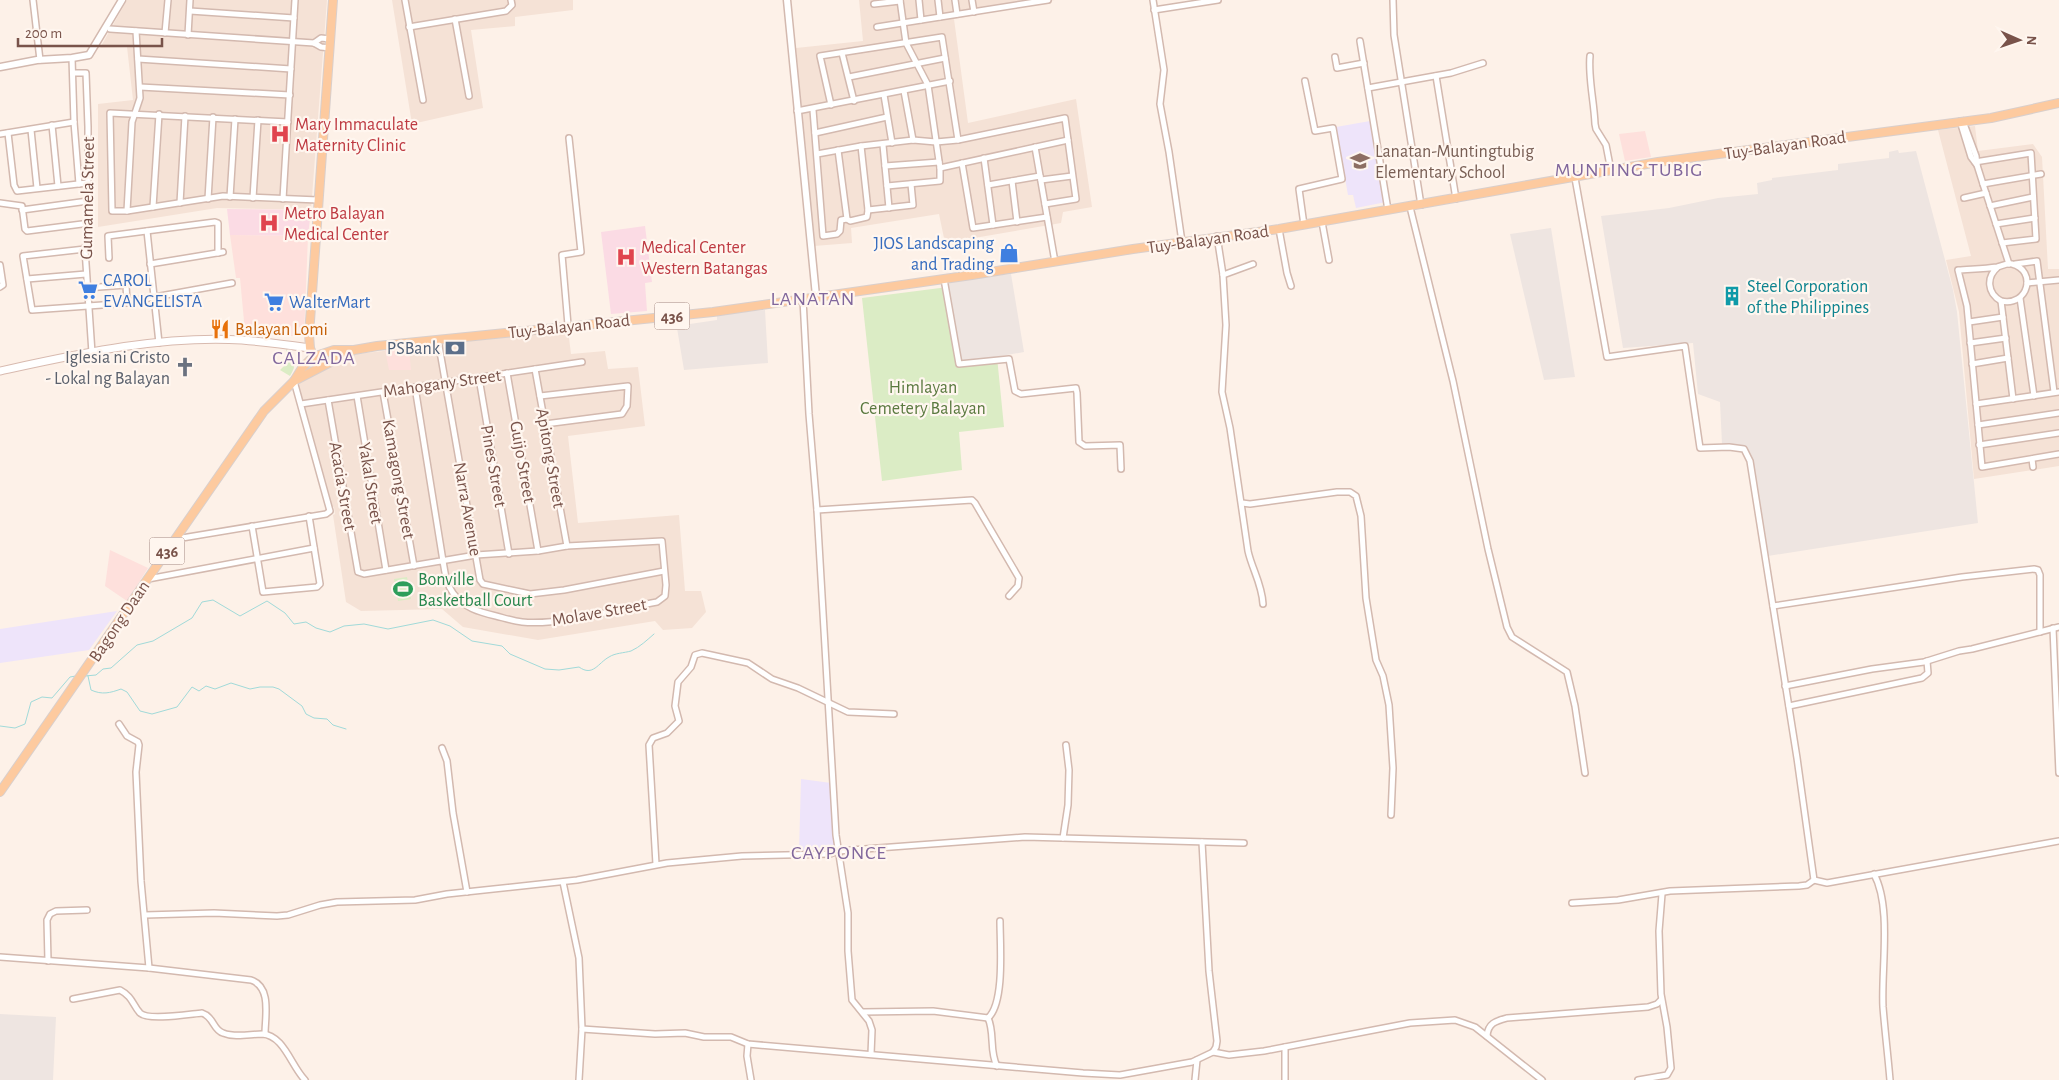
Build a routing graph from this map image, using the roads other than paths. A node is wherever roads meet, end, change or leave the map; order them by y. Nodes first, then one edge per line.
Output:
1 (33, 0) edge
2 (122, 0) edge
3 (168, 0) edge
4 (190, 0) edge
5 (296, 0) edge
6 (333, 0) edge
7 (406, 0) edge
8 (511, 0) edge
9 (787, 0) edge
10 (900, 0) edge
11 (919, 0) edge
12 (938, 0) edge
13 (956, 0) edge
14 (972, 0) edge
15 (992, 0) edge
16 (1048, 0) edge
17 (1153, 0) edge
18 (1218, 0) edge
19 (1393, 0) edge
20 (1029, 2) edge
21 (874, 4) dead end
22 (992, 8) junction
23 (190, 10) junction
24 (1154, 10) junction
25 (974, 12) junction
26 (957, 14) junction
27 (940, 17) junction
28 (294, 18) junction
29 (455, 19) junction
30 (921, 20) junction
31 (903, 22) junction
32 (409, 27) junction
33 (877, 27) dead end
34 (110, 29) dead end
35 (136, 31) junction
36 (165, 33) junction
37 (188, 34) junction
38 (330, 39) junction
39 (293, 41) junction
40 (1360, 41) dead end
41 (314, 43) junction
42 (906, 43) junction
43 (330, 48) junction
44 (842, 53) junction
45 (1590, 56) dead end
46 (1335, 57) dead end
47 (72, 58) junction
48 (138, 58) junction
49 (946, 58) junction
50 (40, 60) junction
51 (917, 63) junction
52 (1364, 63) junction
53 (1483, 63) dead end
54 (0, 67) edge
55 (291, 69) junction
56 (73, 74) junction
57 (1436, 76) junction
58 (849, 77) junction
59 (950, 81) junction
60 (1305, 81) dead end
61 (1402, 83) junction
62 (928, 85) junction
63 (140, 86) junction
64 (1368, 88) junction
65 (904, 91) junction
66 (290, 95) junction
67 (884, 95) junction
68 (469, 96) dead end
69 (423, 100) dead end
70 (854, 101) junction
71 (2059, 103) edge
72 (831, 105) junction
73 (812, 110) junction
74 (797, 111) junction
75 (135, 114) junction
76 (159, 114) junction
77 (185, 116) junction
78 (886, 117) junction
79 (213, 118) junction
80 (235, 118) junction
81 (258, 120) junction
82 (1962, 121) junction
83 (74, 122) junction
84 (288, 122) junction
85 (52, 125) junction
86 (31, 130) junction
87 (8, 133) junction
88 (815, 133) junction
89 (0, 134) edge
90 (569, 138) dead end
91 (913, 140) junction
92 (958, 140) junction
93 (1068, 140) junction
94 (936, 142) junction
95 (892, 143) junction
96 (883, 145) junction
97 (861, 146) junction
98 (1035, 147) junction
99 (838, 150) junction
100 (817, 154) junction
101 (984, 158) junction
102 (962, 163) junction
103 (1976, 163) junction
104 (939, 165) junction
105 (885, 166) junction
106 (1611, 172) junction
107 (2041, 174) dead end
108 (2033, 175) junction
109 (1072, 176) junction
110 (1040, 178) junction
111 (1575, 178) junction
112 (1012, 181) junction
113 (87, 183) junction
114 (79, 184) junction
115 (911, 184) junction
116 (1983, 184) junction
117 (988, 185) junction
118 (58, 186) junction
119 (887, 186) junction
120 (37, 188) junction
121 (1986, 193) junction
122 (230, 197) junction
123 (2034, 197) junction
124 (253, 198) junction
125 (1964, 198) dead end
126 (208, 199) junction
127 (283, 199) junction
128 (1456, 199) junction
129 (318, 200) junction
130 (88, 201) junction
131 (0, 203) edge
132 (180, 203) junction
133 (1045, 204) junction
134 (1421, 205) junction
135 (1990, 206) junction
136 (153, 207) junction
137 (1410, 207) junction
138 (889, 208) junction
139 (22, 210) junction
140 (868, 210) junction
141 (1388, 210) junction
142 (127, 211) junction
143 (1047, 218) junction
144 (2035, 218) junction
145 (847, 219) junction
146 (90, 222) junction
147 (1017, 222) junction
148 (1322, 222) junction
149 (1996, 224) junction
150 (993, 225) junction
151 (1304, 225) junction
152 (1279, 229) junction
153 (147, 231) junction
154 (1217, 236) junction
155 (1182, 242) junction
156 (2002, 243) junction
157 (85, 249) junction
158 (109, 258) dead end
159 (1329, 260) dead end
160 (1054, 262) junction
161 (150, 264) junction
162 (1253, 264) dead end
163 (2011, 264) junction
164 (0, 265) edge
165 (1998, 267) junction
166 (86, 274) junction
167 (1223, 275) junction
168 (944, 279) junction
169 (27, 280) junction
170 (2059, 280) edge
171 (2040, 281) junction
172 (2027, 282) junction
173 (232, 283) dead end
174 (1291, 286) dead end
175 (0, 287) edge
176 (86, 288) junction
177 (816, 296) junction
178 (2020, 298) junction
179 (153, 299) junction
180 (803, 299) junction
181 (2001, 301) junction
182 (127, 302) junction
183 (87, 305) junction
184 (2003, 317) junction
185 (1969, 322) junction
186 (568, 325) junction
187 (2006, 338) junction
188 (438, 340) junction
189 (159, 343) junction
190 (1970, 343) junction
191 (310, 348) junction
192 (354, 350) junction
193 (92, 352) junction
194 (313, 357) junction
195 (2008, 358) junction
196 (582, 362) dead end
197 (1972, 364) junction
198 (318, 367) junction
199 (535, 369) junction
200 (0, 371) edge
201 (507, 373) junction
202 (479, 378) junction
203 (294, 381) junction
204 (445, 382) junction
205 (414, 387) junction
206 (383, 392) junction
207 (2057, 392) edge
208 (357, 396) junction
209 (540, 396) junction
210 (2034, 396) junction
211 (2013, 399) junction
212 (328, 400) junction
213 (301, 404) junction
214 (1976, 404) junction
215 (2059, 413) edge
216 (545, 424) junction
217 (1978, 425) junction
218 (2059, 433) edge
219 (1980, 445) junction
220 (2059, 454) edge
221 (2032, 458) junction
222 (2033, 467) dead end
223 (1121, 470) dead end
224 (1242, 503) junction
225 (817, 510) junction
226 (309, 516) junction
227 (252, 526) junction
228 (175, 539) junction
229 (567, 546) junction
230 (314, 548) junction
231 (538, 551) junction
232 (509, 554) junction
233 (476, 555) junction
234 (258, 558) junction
235 (443, 561) junction
236 (414, 566) junction
237 (386, 570) junction
238 (664, 570) junction
239 (148, 579) junction
240 (1009, 596) dead end
241 (1264, 604) dead end
242 (1773, 606) junction
243 (2056, 627) edge
244 (2040, 632) junction
245 (1927, 661) junction
246 (1786, 686) junction
247 (829, 703) junction
248 (1789, 706) junction
249 (894, 714) dead end
250 (119, 724) dead end
251 (2058, 738) edge
252 (1066, 745) dead end
253 (442, 748) dead end
254 (1585, 773) dead end
255 (2059, 773) edge
256 (0, 792) edge
257 (1392, 815) dead end
258 (1063, 838) junction
259 (2059, 841) edge
260 (1202, 842) junction
261 (1244, 843) dead end
262 (838, 851) junction
263 (656, 864) junction
264 (1874, 874) junction
265 (1814, 880) junction
266 (564, 882) junction
267 (467, 892) junction
268 (1662, 894) junction
269 (1572, 903) dead end
270 (87, 910) dead end
271 (145, 915) junction
272 (1000, 922) dead end
273 (0, 957) edge
274 (48, 961) junction
275 (149, 968) junction
276 (73, 999) dead end
277 (1661, 1000) junction
278 (864, 1012) junction
279 (988, 1018) junction
280 (582, 1029) junction
281 (265, 1034) junction
282 (1487, 1036) junction
283 (748, 1044) junction
284 (1285, 1047) junction
285 (1213, 1052) junction
286 (871, 1054) junction
287 (1198, 1060) junction
288 (997, 1066) junction
289 (305, 1080) edge
290 (579, 1080) edge
291 (751, 1080) edge
292 (1195, 1080) edge
293 (1285, 1080) edge
294 (1542, 1080) edge
295 (1638, 1080) edge
296 (1890, 1080) edge

1 - 50 street
2 - 47 street
3 - 36 street
4 - 23 street
5 - 28 street
6 - 38 main road
7 - 32 street
8 - 29 street
9 - 74 street
10 - 21 street
10 - 31 street
11 - 30 street
12 - 27 street
13 - 26 street
14 - 25 street
15 - 22 street
16 - 20 street
17 - 24 street
18 - 24 street
19 - 61 street
20 - 22 street
22 - 25 street
23 - 28 street
23 - 37 street
24 - 155 street
25 - 26 street
26 - 27 street
27 - 30 street
28 - 39 street
29 - 32 street
29 - 68 street
30 - 31 street
31 - 33 street
31 - 42 street
32 - 69 street
34 - 35 street
35 - 36 street
35 - 48 street
36 - 37 street
37 - 39 street
38 - 41 street
38 - 43 main road
39 - 41 street
39 - 55 street
40 - 52 street
41 - 43 street
42 - 44 street
42 - 49 street
42 - 51 street
43 - 129 main road
44 - 58 street
44 - 72 street
45 - 106 street
46 - 52 street
47 - 50 street
47 - 56 street
48 - 55 street
48 - 63 street
49 - 51 street
49 - 59 street
50 - 54 street
51 - 58 street
51 - 62 street
52 - 64 street
53 - 57 street
55 - 66 street
56 - 83 street
56 - 113 street, Gumamela Street
57 - 61 street
57 - 128 street
58 - 70 street
59 - 62 street
59 - 92 street
60 - 151 street
61 - 64 street
61 - 134 street
62 - 65 street
62 - 94 street
63 - 66 street
63 - 75 street
64 - 141 street
65 - 67 street
65 - 91 street
66 - 84 street
67 - 70 street
67 - 78 street
70 - 72 street
71 - 82 main road, Tuy-Balayan Road / 436
72 - 73 street
73 - 74 street
73 - 88 street
74 - 177 street
75 - 76 street
75 - 142 street
75 - 142 street
76 - 77 street
76 - 136 street
77 - 79 street
77 - 132 street
78 - 88 street
78 - 95 street
79 - 80 street
79 - 126 street
80 - 81 street
80 - 122 street
81 - 84 street
81 - 124 street
82 - 103 street
82 - 106 main road, Tuy-Balayan Road / 436
83 - 85 street
83 - 114 street
84 - 127 street
85 - 86 street
85 - 118 street
86 - 87 street
86 - 120 street
87 - 89 street
87 - 120 street
88 - 100 street
90 - 186 street
91 - 94 street
91 - 95 street
92 - 93 street
92 - 94 street
93 - 98 street
93 - 109 street
94 - 104 street
95 - 96 street
96 - 97 street
96 - 105 street
97 - 99 street
97 - 140 street
98 - 101 street
98 - 110 street
99 - 100 street
99 - 145 street
100 - 145 street
101 - 102 street
101 - 117 street
102 - 104 street
102 - 150 street
103 - 108 street
103 - 116 street
104 - 105 street
104 - 115 street
105 - 119 street
106 - 111 main road, Tuy-Balayan Road / 436
107 - 108 street
108 - 116 street
108 - 123 street
109 - 110 street
109 - 133 street
110 - 112 street
110 - 133 street
111 - 128 main road, Tuy-Balayan Road / 436
111 - 242 street
112 - 117 street
112 - 147 street
113 - 114 street
113 - 130 street, Gumamela Street
114 - 118 street
115 - 119 street
115 - 138 street
116 - 121 street
117 - 150 street
118 - 120 street
119 - 138 street
121 - 125 street
121 - 135 street
122 - 124 street
122 - 126 street
123 - 135 street
123 - 144 street
124 - 127 street
126 - 132 street
127 - 129 street
128 - 134 main road, Tuy-Balayan Road / 436
129 - 191 main road
130 - 139 street
130 - 146 street, Gumamela Street
131 - 139 street
132 - 136 street
133 - 143 street
134 - 137 main road, Tuy-Balayan Road / 436
135 - 149 street
136 - 142 street
137 - 141 main road, Tuy-Balayan Road / 436
137 - 254 street
138 - 140 street
139 - 146 street
140 - 145 street
141 - 148 main road, Tuy-Balayan Road / 436
143 - 147 street
143 - 160 street
144 - 149 street
144 - 156 street
146 - 157 street, Gumamela Street
147 - 150 street
148 - 151 main road, Tuy-Balayan Road / 436
148 - 159 street
149 - 156 street
151 - 152 main road, Tuy-Balayan Road / 436
152 - 154 main road, Tuy-Balayan Road / 436
152 - 174 street
153 - 158 street
153 - 161 street
153 - 161 street
154 - 155 main road, Tuy-Balayan Road / 436
154 - 167 street
155 - 160 main road, Tuy-Balayan Road / 436
156 - 163 street
157 - 166 street, Gumamela Street
157 - 169 street
160 - 168 main road, Tuy-Balayan Road / 436
161 - 179 street
162 - 167 street
163 - 165 street
163 - 171 street
163 - 172 street
164 - 175 street
165 - 181 street
165 - 185 street
166 - 169 street
166 - 176 street, Gumamela Street
167 - 224 street
168 - 177 main road, Tuy-Balayan Road / 436
168 - 223 street
169 - 183 street
170 - 171 street
171 - 172 street
171 - 207 street
172 - 178 street
173 - 179 street
176 - 182 street
176 - 183 street, Gumamela Street
177 - 180 main road, Tuy-Balayan Road / 436
178 - 181 street
178 - 210 street
179 - 182 street
179 - 189 street
180 - 186 main road, Tuy-Balayan Road / 436
180 - 225 street
181 - 184 street
182 - 183 street
183 - 193 street, Gumamela Street
184 - 185 street
184 - 187 street
185 - 190 street
186 - 188 main road, Tuy-Balayan Road / 436
187 - 190 street
187 - 195 street
188 - 192 main road, Tuy-Balayan Road / 436
188 - 204 street, Narra Avenue
189 - 191 main road
189 - 193 main road
190 - 197 street
191 - 194 main road
192 - 194 main road, Tuy-Balayan Road / 436
192 - 198 main road, Tuy-Balayan Road / 436
193 - 200 main road
194 - 198 main road
194 - 203 main road, Bagong Daan / 436
195 - 197 street
195 - 211 street
196 - 199 street, Mahogany Street
197 - 214 street
198 - 203 main road, Bagong Daan / 436
199 - 201 street, Mahogany Street
199 - 209 street, Apitong Street
201 - 202 street, Mahogany Street
201 - 231 street, Guijo Street
202 - 204 street, Mahogany Street
202 - 232 street, Pines Street
203 - 213 street
203 - 228 main road, Bagong Daan / 436
204 - 205 street, Mahogany Street
204 - 233 street, Narra Avenue
205 - 206 street, Mahogany Street
205 - 235 street, Molave Street
206 - 208 street, Mahogany Street
206 - 236 street, Kamagong Street
207 - 210 street
208 - 212 street, Mahogany Street
208 - 237 street, Yakal Street
209 - 216 street, Apitong Street
209 - 216 street
210 - 211 street
211 - 214 street
212 - 213 street, Mahogany Street
212 - 237 street, Acacia Street
213 - 226 street
214 - 217 street
215 - 217 street
216 - 229 street, Apitong Street
217 - 219 street
218 - 219 street
219 - 221 street
220 - 221 street
221 - 222 street
224 - 241 street
224 - 257 street
225 - 240 street
225 - 247 street
226 - 227 street
226 - 230 street
227 - 228 street
227 - 234 street
228 - 239 main road, Bagong Daan / 436
229 - 231 street
229 - 238 street, Molave Street
230 - 234 street
230 - 234 street
231 - 232 street
232 - 233 street
233 - 235 street
233 - 238 street, Narra Avenue
234 - 239 street
235 - 236 street
235 - 238 street, Molave Street
236 - 237 street
239 - 256 main road, Bagong Daan / 436
242 - 244 street
242 - 246 street
243 - 244 street
243 - 251 street
244 - 245 street
245 - 246 street
245 - 248 street
246 - 248 street
247 - 249 street
247 - 262 street
247 - 263 street
248 - 265 street
250 - 271 street
251 - 255 street
252 - 258 street
253 - 267 street
258 - 260 street
258 - 262 street
259 - 264 street
260 - 261 street
260 - 285 street
262 - 263 street
262 - 278 street
263 - 266 street
264 - 265 street
264 - 296 street
265 - 268 street
266 - 267 street
266 - 280 street
267 - 271 street
268 - 269 street
268 - 277 street
270 - 274 street
271 - 275 street
272 - 279 street
273 - 274 street
274 - 275 street
275 - 281 street
276 - 281 street
277 - 282 street
277 - 295 street
278 - 279 street
278 - 286 street
279 - 288 street
280 - 283 street
280 - 290 street
281 - 289 street
282 - 284 street
282 - 294 street
283 - 286 street
283 - 291 street
284 - 285 street
284 - 293 street
285 - 287 street
286 - 288 street
287 - 288 street
287 - 292 street

